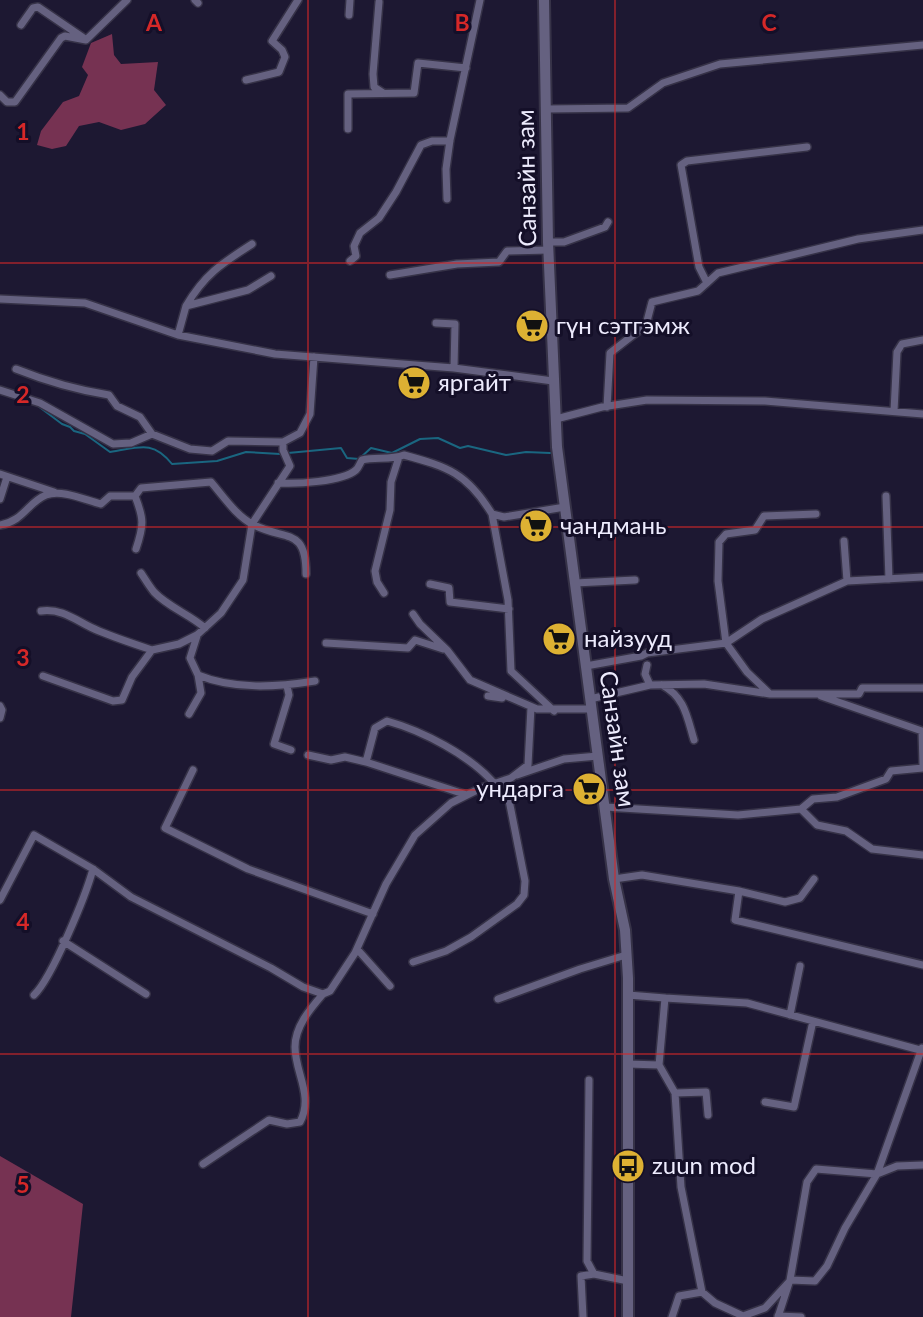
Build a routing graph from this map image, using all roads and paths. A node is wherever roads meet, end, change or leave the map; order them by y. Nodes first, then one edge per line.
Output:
1 (127, 0) edge
2 (298, 0) edge
3 (350, 0) edge
4 (480, 0) edge
5 (544, 0) edge
6 (379, 2) dead end
7 (349, 15) dead end
8 (21, 25) dead end
9 (86, 40) junction
10 (923, 44) edge
11 (466, 68) junction
12 (246, 80) dead end
13 (384, 93) junction
14 (0, 95) edge
15 (547, 109) junction
16 (348, 130) dead end
17 (450, 141) junction
18 (807, 147) dead end
19 (447, 199) dead end
20 (608, 222) dead end
21 (923, 230) edge
22 (252, 244) dead end
23 (549, 246) junction
24 (350, 261) dead end
25 (390, 275) dead end
26 (271, 276) dead end
27 (707, 283) junction
28 (0, 299) edge
29 (186, 306) junction
30 (436, 323) dead end
31 (178, 335) junction
32 (923, 340) edge
33 (314, 357) junction
34 (454, 368) junction
35 (16, 369) dead end
36 (553, 382) junction
37 (0, 390) edge
38 (607, 407) junction
39 (894, 411) junction
40 (923, 414) edge
41 (556, 419) junction
42 (152, 434) junction
43 (284, 442) junction
44 (399, 457) junction
45 (4, 475) edge
46 (278, 483) junction
47 (61, 493) junction
48 (135, 496) junction
49 (886, 496) dead end
50 (0, 499) edge
51 (565, 507) junction
52 (492, 514) junction
53 (816, 514) dead end
54 (251, 524) junction
55 (0, 525) edge
56 (844, 541) dead end
57 (136, 549) dead end
58 (141, 573) dead end
59 (306, 575) dead end
60 (923, 577) edge
61 (889, 579) junction
62 (635, 580) dead end
63 (847, 581) junction
64 (575, 583) junction
65 (430, 584) dead end
66 (384, 593) dead end
67 (509, 609) junction
68 (41, 611) dead end
69 (413, 614) dead end
70 (205, 628) junction
71 (197, 635) junction
72 (326, 643) dead end
73 (726, 643) junction
74 (152, 650) junction
75 (447, 650) junction
76 (647, 665) dead end
77 (586, 666) junction
78 (43, 676) dead end
79 (198, 676) junction
80 (315, 681) dead end
81 (654, 684) junction
82 (287, 686) junction
83 (923, 688) edge
84 (770, 694) junction
85 (817, 694) junction
86 (488, 696) dead end
87 (513, 700) junction
88 (591, 704) junction
89 (0, 706) edge
90 (531, 707) junction
91 (554, 711) junction
92 (189, 714) dead end
93 (0, 718) edge
94 (694, 740) dead end
95 (292, 750) dead end
96 (308, 755) dead end
97 (598, 756) junction
98 (366, 762) junction
99 (923, 767) edge
100 (193, 770) dead end
101 (508, 778) junction
102 (494, 783) junction
103 (467, 795) junction
104 (605, 807) junction
105 (802, 809) junction
106 (923, 855) edge
107 (93, 869) junction
108 (614, 879) junction
109 (814, 879) dead end
110 (739, 891) junction
111 (0, 900) edge
112 (373, 914) junction
113 (64, 941) junction
114 (357, 949) junction
115 (626, 956) junction
116 (413, 962) dead end
117 (923, 965) edge
118 (800, 966) dead end
119 (390, 986) dead end
120 (146, 994) dead end
121 (323, 994) junction
122 (34, 995) dead end
123 (628, 995) junction
124 (665, 998) junction
125 (498, 999) dead end
126 (790, 1015) junction
127 (813, 1021) junction
128 (921, 1049) edge
129 (628, 1065) junction
130 (659, 1065) junction
131 (589, 1080) dead end
132 (675, 1093) junction
133 (765, 1102) dead end
134 (708, 1115) dead end
135 (204, 1164) dead end
136 (923, 1165) edge
137 (877, 1174) junction
138 (594, 1274) junction
139 (790, 1280) junction
140 (628, 1281) junction
141 (702, 1292) junction
142 (583, 1317) edge
143 (628, 1317) edge
144 (672, 1317) edge
145 (778, 1317) edge
146 (801, 1317) edge

1 - 9 street
2 - 12 street
3 - 7 street
4 - 11 street
5 - 15 main road, Санзайн зам
6 - 13 street
8 - 9 street
9 - 14 street
10 - 15 street
11 - 13 street
11 - 17 street
13 - 16 street
15 - 23 main road, Санзайн зам
17 - 19 street
17 - 24 street
18 - 27 street
20 - 23 street
21 - 27 street
22 - 29 street
23 - 25 street
23 - 36 main road, Санзайн зам
26 - 29 street
27 - 38 street
28 - 31 street
29 - 31 street
30 - 34 street
31 - 33 street
32 - 39 street
33 - 34 street
33 - 43 street
34 - 36 street
35 - 42 street
36 - 41 main road, Санзайн зам
37 - 42 street
38 - 39 street
38 - 41 street
39 - 40 street
41 - 51 main road, Санзайн зам
42 - 43 street
43 - 46 street
44 - 46 street
44 - 52 street
44 - 66 street
45 - 47 street
45 - 50 street
46 - 54 street
47 - 48 street
47 - 55 street
48 - 54 street
48 - 57 street
49 - 61 street
51 - 52 street
51 - 64 main road, Санзайн зам
52 - 67 street
53 - 73 street
54 - 59 street
54 - 70 street
56 - 63 street
58 - 70 street
60 - 61 street
61 - 63 street
62 - 64 street
63 - 73 street
64 - 77 main road, Санзайн зам
65 - 67 street
67 - 91 street
68 - 74 street
69 - 75 street
70 - 71 street
71 - 74 street
71 - 79 street
72 - 75 street
73 - 77 street
73 - 84 street
74 - 78 street
75 - 87 street
76 - 81 street
77 - 88 main road, Санзайн зам
79 - 82 street
79 - 92 street
80 - 82 street
81 - 84 street
81 - 88 street
81 - 94 street
82 - 95 street
83 - 85 street
84 - 85 street
85 - 99 street
86 - 87 street
87 - 90 street
88 - 91 street
88 - 97 main road, Санзайн зам
89 - 93 street
90 - 91 street
90 - 101 street
96 - 98 street
97 - 101 street
97 - 104 main road, Санзайн зам
98 - 102 street
98 - 103 street
99 - 105 street
100 - 112 street
101 - 102 street
101 - 116 street
102 - 103 street
103 - 112 street
104 - 105 street
104 - 108 main road, Санзайн зам
105 - 106 street
107 - 111 street
107 - 113 street
107 - 121 street
108 - 110 street
108 - 115 main road, Санзайн зам
109 - 110 street
110 - 117 street
112 - 114 street
113 - 120 street
113 - 122 street
114 - 119 street
114 - 121 street
115 - 123 main road, Санзайн зам
115 - 125 street
118 - 126 street
121 - 135 street
123 - 124 street
123 - 129 main road, Санзайн зам
124 - 126 street
124 - 130 street
126 - 127 street
127 - 128 street
127 - 133 street
128 - 137 street
129 - 130 street
129 - 140 main road, Санзайн зам
130 - 132 street
131 - 138 street
132 - 134 street
132 - 141 street
136 - 137 street
137 - 139 street
137 - 139 street
138 - 140 street
138 - 142 street
139 - 141 street
139 - 145 street
140 - 143 main road, Санзайн зам
141 - 144 street
145 - 146 street

